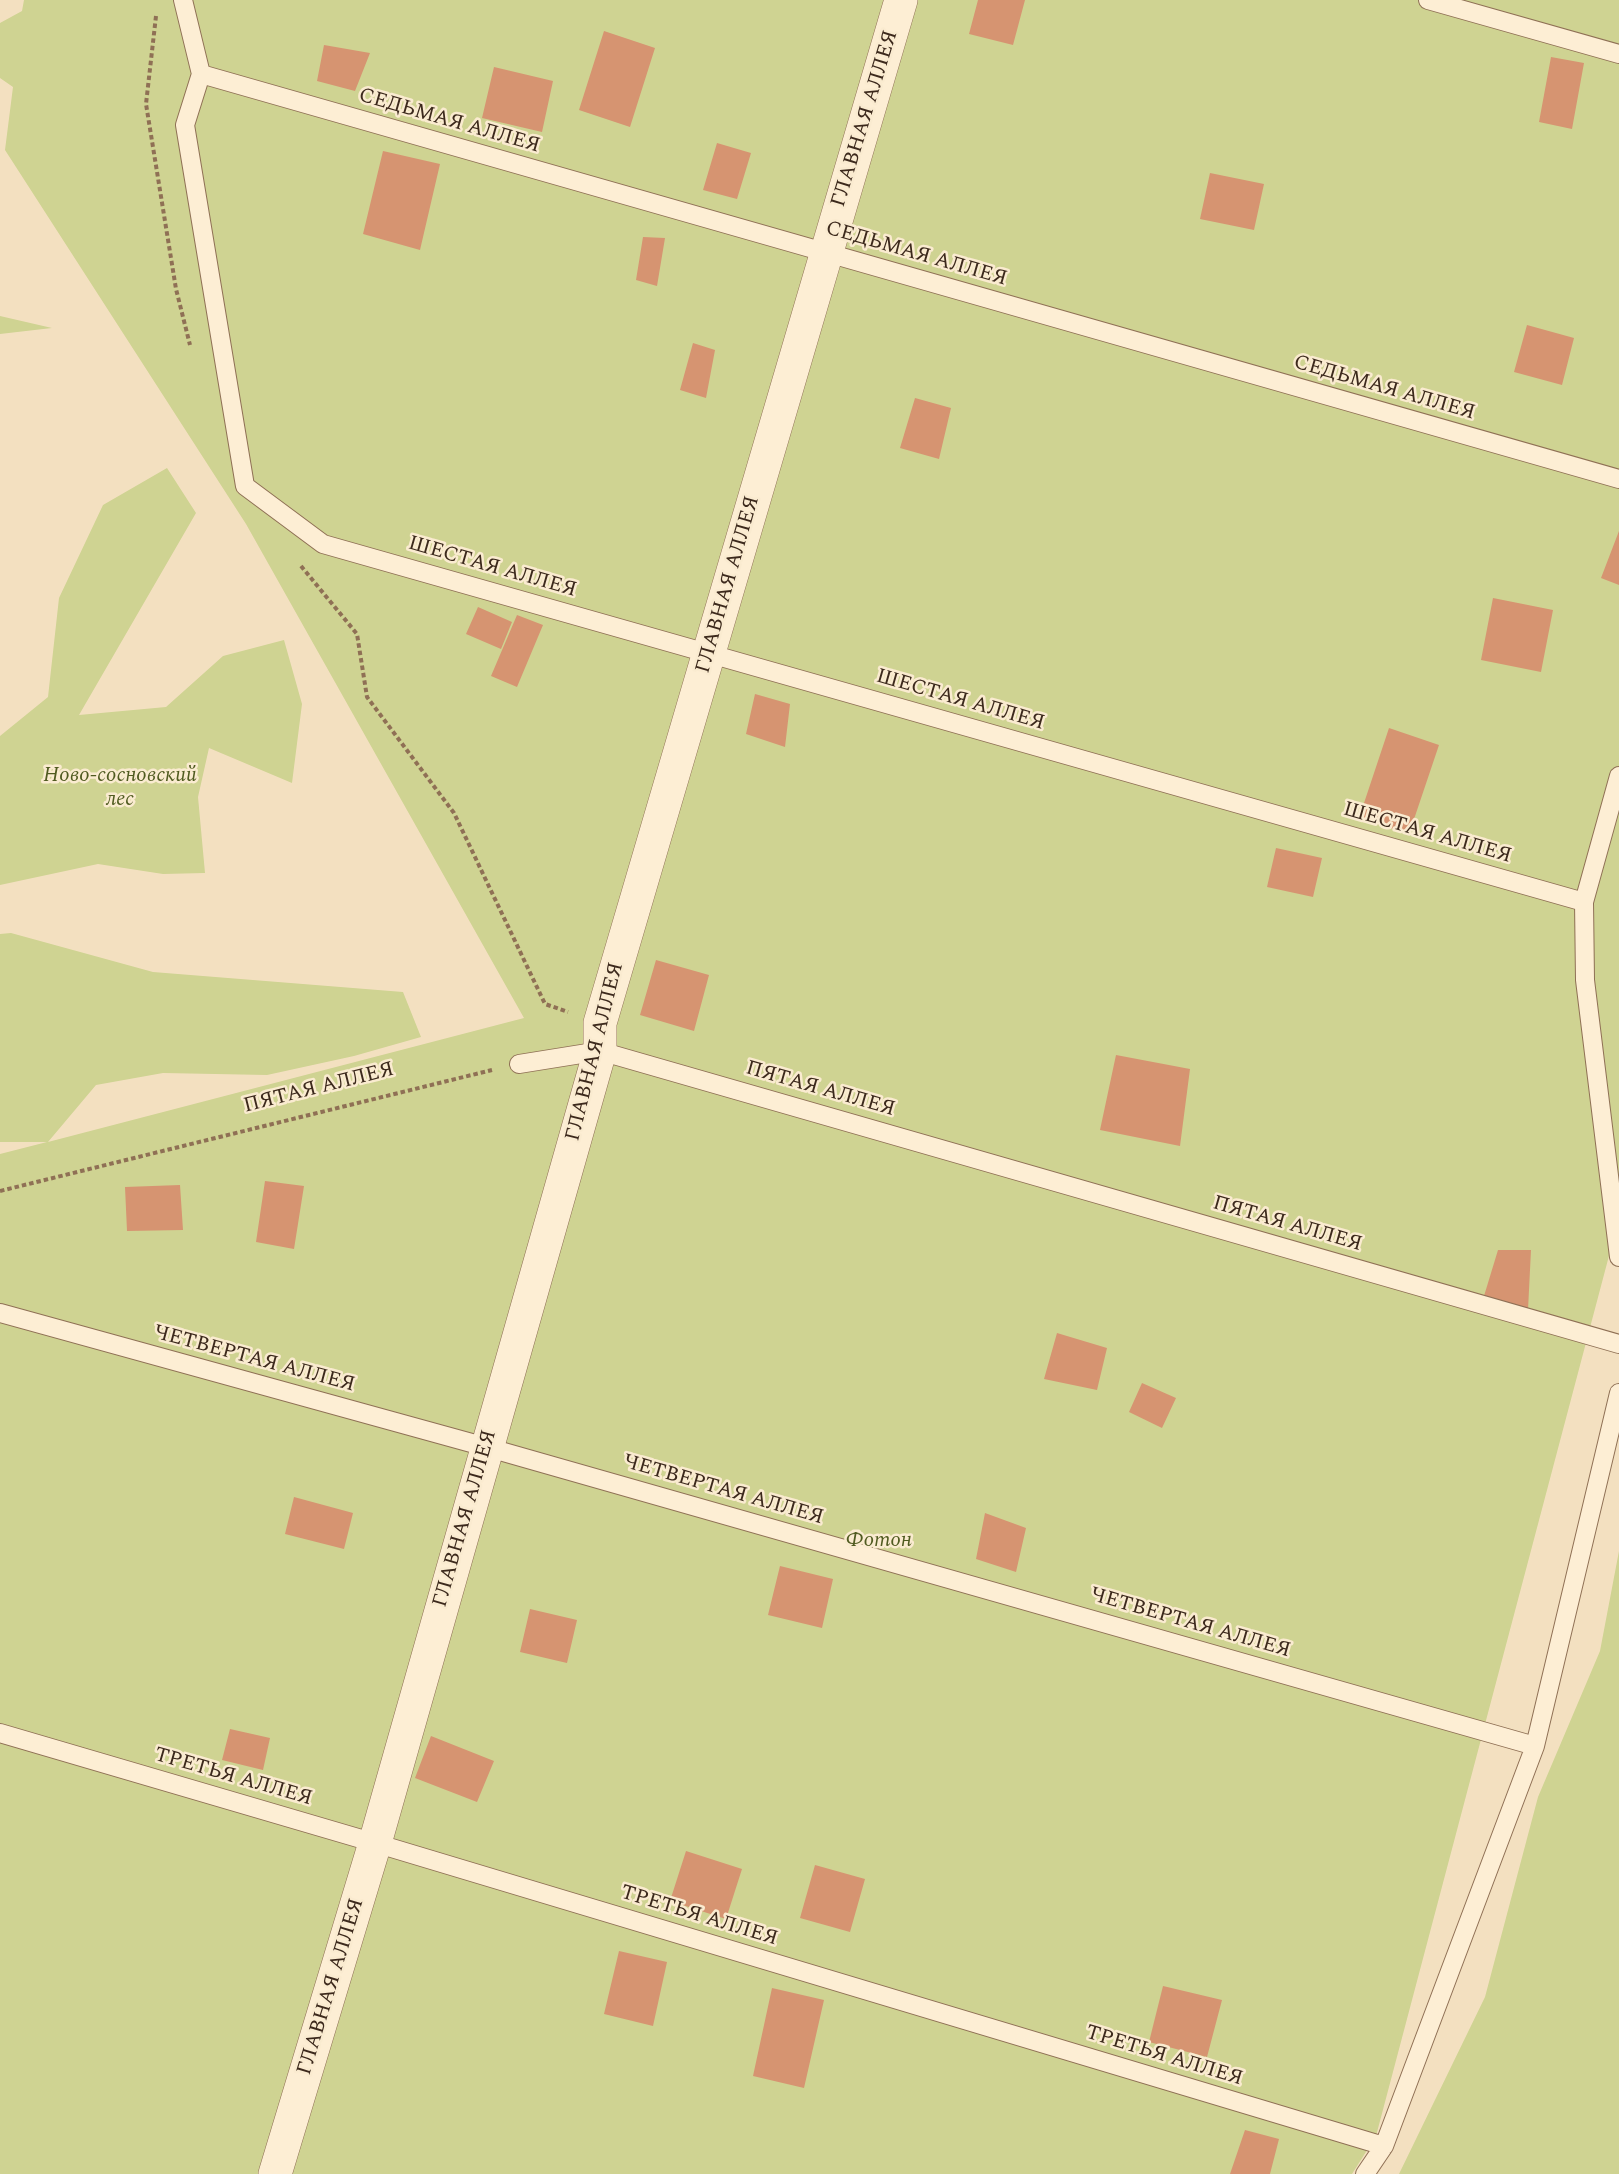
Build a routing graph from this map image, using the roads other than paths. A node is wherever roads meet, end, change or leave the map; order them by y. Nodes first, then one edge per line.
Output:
1 (183, 0) edge
2 (902, 0) edge
3 (1428, 0) edge
4 (1619, 54) edge
5 (201, 74) junction
6 (826, 253) junction
7 (1619, 479) edge
8 (709, 653) junction
9 (1619, 776) edge
10 (1584, 902) junction
11 (600, 1037) junction
12 (519, 1064) road end
13 (1619, 1257) edge
14 (0, 1313) edge
15 (1619, 1344) edge
16 (1619, 1393) edge
17 (486, 1447) junction
18 (0, 1733) edge
19 (1535, 1746) junction
20 (375, 1843) junction
21 (1384, 2146) junction
22 (275, 2174) edge
23 (1365, 2174) edge

1 - 5 lane
2 - 6 street, ГЛАВНАЯ АЛЛЕЯ
3 - 4 lane
5 - 6 lane, СЕДЬМАЯ АЛЛЕЯ
5 - 8 lane, ШЕСТАЯ АЛЛЕЯ
6 - 7 lane, СЕДЬМАЯ АЛЛЕЯ
6 - 8 street, ГЛАВНАЯ АЛЛЕЯ
8 - 10 lane, ШЕСТАЯ АЛЛЕЯ
8 - 11 street, ГЛАВНАЯ АЛЛЕЯ
9 - 10 lane
10 - 13 lane
11 - 12 lane, ПЯТАЯ АЛЛЕЯ
11 - 15 lane, ПЯТАЯ АЛЛЕЯ
11 - 17 street, ГЛАВНАЯ АЛЛЕЯ
14 - 17 lane, ЧЕТВЕРТАЯ АЛЛЕЯ
16 - 19 lane
17 - 19 lane, ЧЕТВЕРТАЯ АЛЛЕЯ
17 - 20 street, ГЛАВНАЯ АЛЛЕЯ
18 - 20 lane, ТРЕТЬЯ АЛЛЕЯ
19 - 21 lane
20 - 21 lane, ТРЕТЬЯ АЛЛЕЯ
20 - 22 street, ГЛАВНАЯ АЛЛЕЯ
21 - 23 lane

